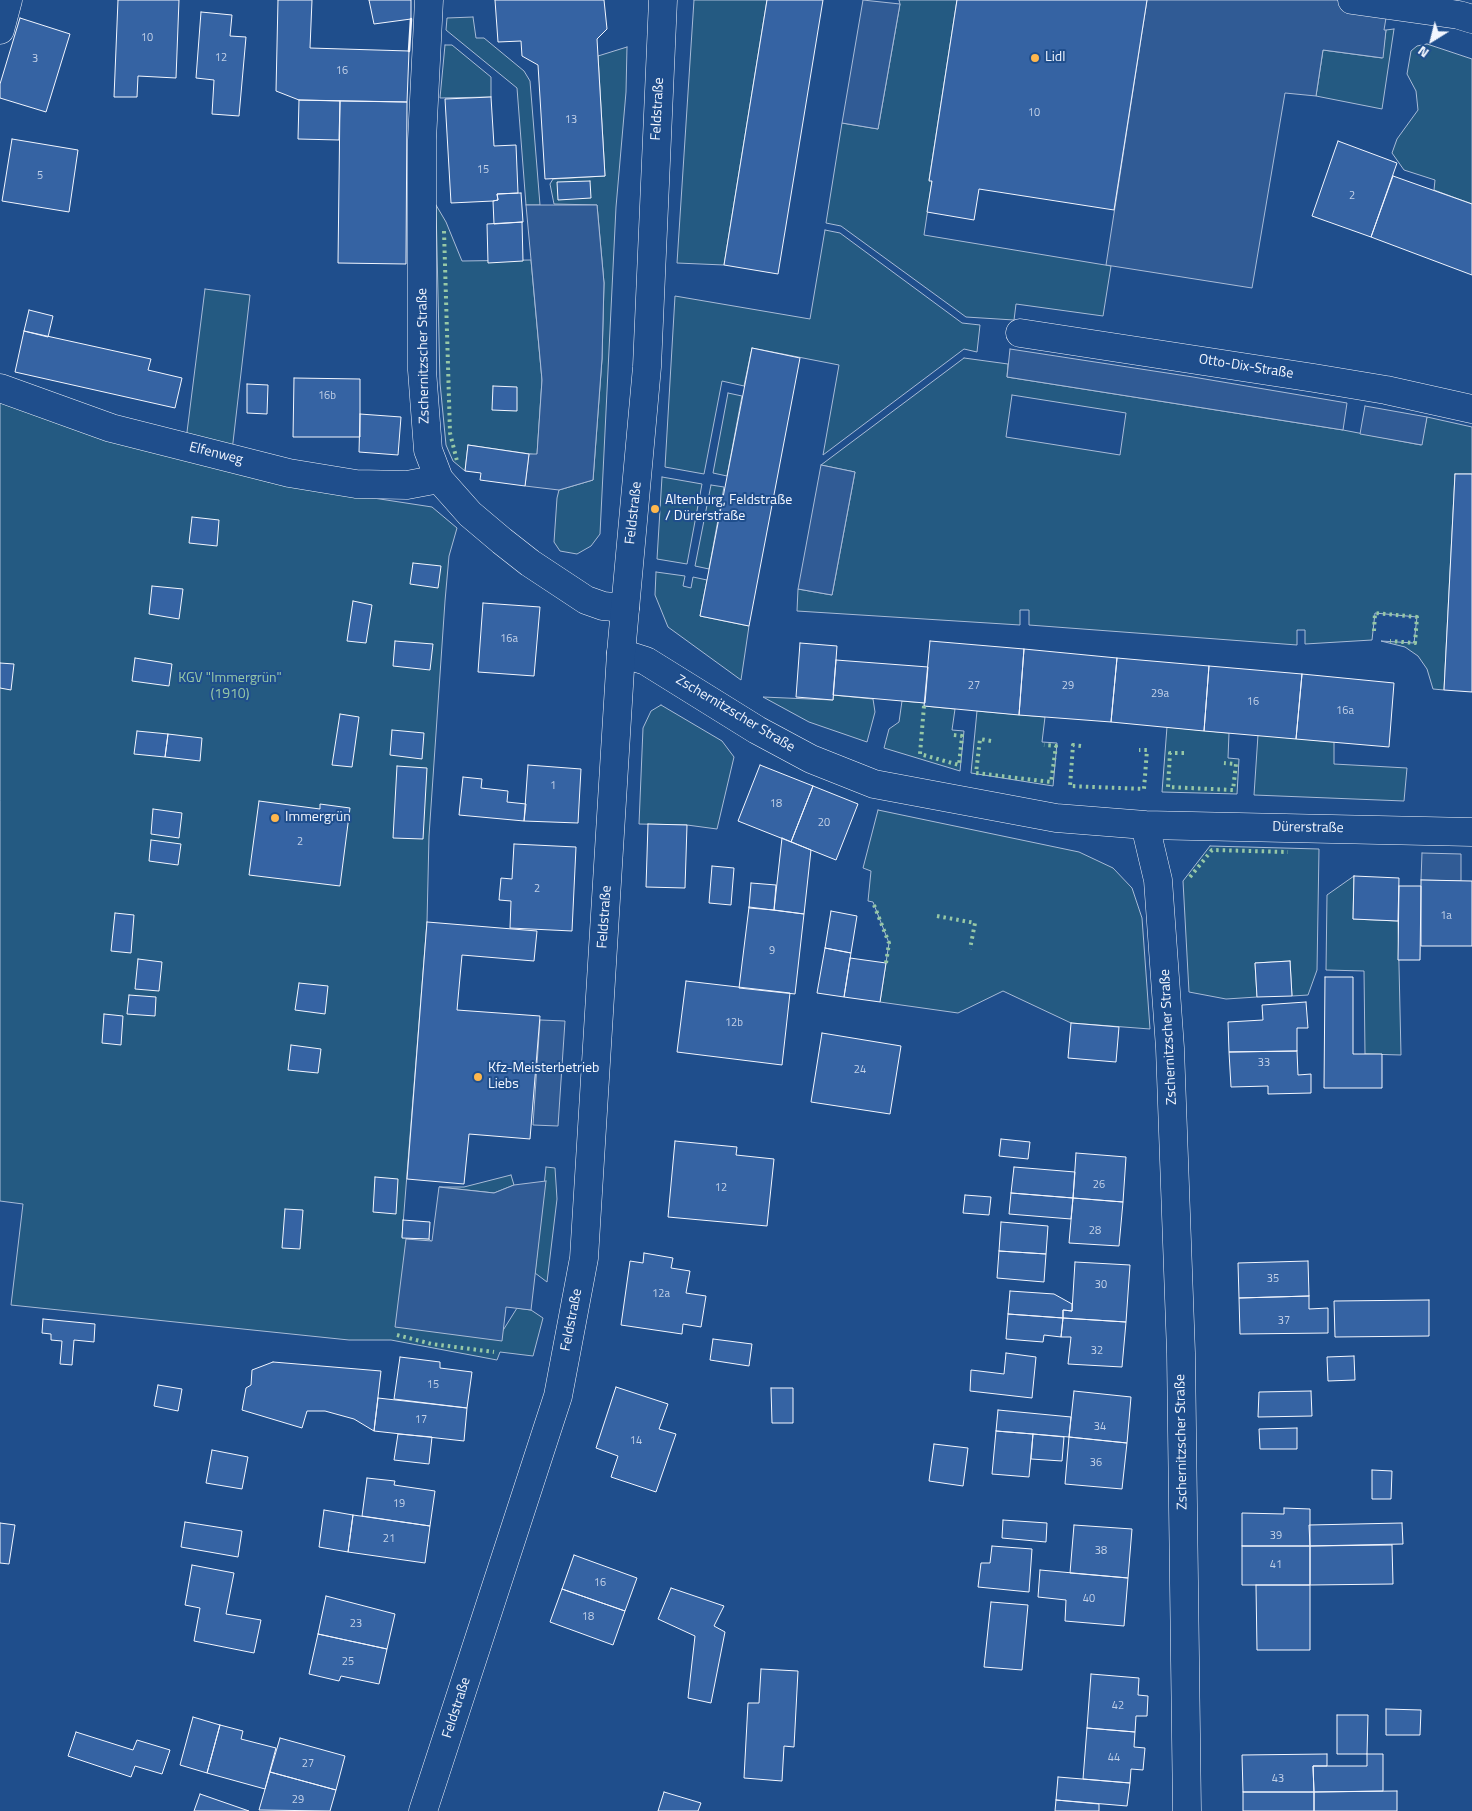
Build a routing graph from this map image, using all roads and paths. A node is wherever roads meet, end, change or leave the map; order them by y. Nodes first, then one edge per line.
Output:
1 (8, 0) edge
2 (429, 0) edge
3 (663, 0) edge
4 (1352, 0) edge
5 (1472, 19) edge
6 (0, 30) edge
7 (1020, 333) dead end
8 (0, 388) edge
9 (1472, 409) edge
10 (439, 479) junction
11 (625, 608) junction
12 (621, 653) junction
13 (1145, 825) junction
14 (1472, 832) edge
15 (423, 1811) edge
16 (1187, 1811) edge

1 - 6 street
2 - 10 street, Zschernitzscher Straße
3 - 11 street, Feldstraße
4 - 5 street
7 - 9 street, Otto-Dix-Straße
8 - 10 street, Elfenweg
10 - 11 street, Zschernitzscher Straße
11 - 12 street, Feldstraße
12 - 13 street, Zschernitzscher Straße
12 - 15 street, Feldstraße
13 - 14 street, Dürerstraße
13 - 16 street, Zschernitzscher Straße

